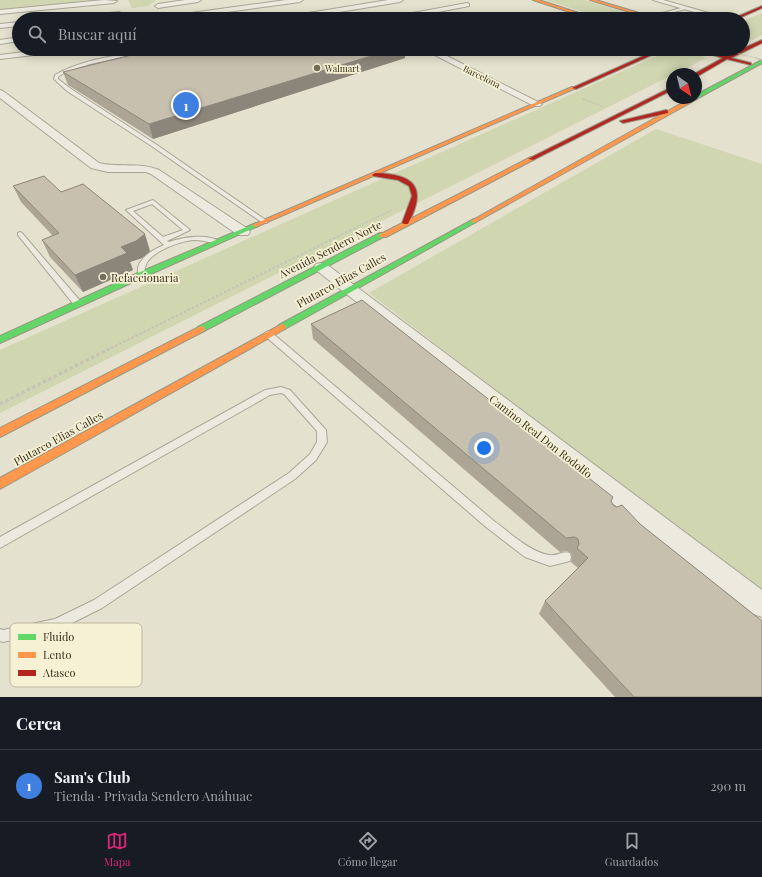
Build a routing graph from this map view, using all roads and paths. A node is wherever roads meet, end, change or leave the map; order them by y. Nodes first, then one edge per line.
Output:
1 (198, 0) edge
2 (300, 0) edge
3 (400, 0) edge
4 (535, 0) edge
5 (592, 0) edge
6 (656, 0) edge
7 (114, 1) edge
8 (160, 3) edge
9 (467, 4) dead end
10 (687, 5) junction
11 (762, 7) edge
12 (0, 12) edge
13 (118, 12) edge
14 (213, 12) edge
15 (327, 12) edge
16 (426, 12) edge
17 (573, 12) edge
18 (633, 12) edge
19 (669, 12) edge
20 (706, 12) edge
21 (750, 12) edge
22 (12, 25) edge
23 (0, 26) edge
24 (12, 41) edge
25 (762, 41) edge
26 (0, 42) edge
27 (750, 44) edge
28 (750, 46) edge
29 (762, 49) edge
30 (12, 56) edge
31 (127, 56) edge
32 (441, 56) edge
33 (640, 56) edge
34 (719, 56) edge
35 (729, 56) edge
36 (739, 56) edge
37 (0, 57) edge
38 (726, 58) junction
39 (760, 64) edge
40 (702, 72) edge
41 (666, 91) edge
42 (0, 93) edge
43 (702, 94) edge
44 (576, 96) dead end
45 (538, 104) junction
46 (683, 104) edge
47 (598, 110) dead end
48 (666, 112) junction
49 (594, 127) junction
50 (375, 175) junction
51 (414, 199) junction
52 (265, 222) junction
53 (406, 223) junction
54 (243, 232) junction
55 (20, 234) dead end
56 (219, 242) junction
57 (166, 243) junction
58 (321, 267) junction
59 (141, 275) junction
60 (350, 289) junction
61 (78, 304) junction
62 (268, 334) junction
63 (0, 340) edge
64 (0, 404) edge
65 (0, 433) edge
66 (0, 484) edge
67 (0, 543) edge
68 (566, 558) dead end
69 (762, 605) edge
70 (60, 623) edge
71 (0, 635) edge
72 (10, 635) edge

1 - 8 street
2 - 14 street
3 - 15 street
4 - 17 main road
5 - 18 main road
6 - 10 street
7 - 12 street
7 - 13 street
9 - 16 street
10 - 19 lane
10 - 20 street
11 - 21 main road
22 - 23 street
24 - 26 street
25 - 27 main road
28 - 29 main road
30 - 37 street
31 - 52 lane
32 - 45 street, Barcelona
33 - 45 main road
34 - 38 main road
35 - 38 main road
36 - 39 path, bridge
38 - 39 main road
38 - 40 main road
39 - 43 main road, Plutarco Elias Calles
41 - 49 main road, Avenida Sendero Norte
42 - 54 street
44 - 47 path
45 - 50 main road
46 - 48 main road, Plutarco Elias Calles
48 - 49 main road
48 - 60 main road, Plutarco Elias Calles
49 - 53 main road, Avenida Sendero Norte
50 - 51 main road
50 - 52 main road
51 - 53 main road
51 - 64 path
52 - 54 main road
53 - 58 main road, Avenida Sendero Norte
54 - 56 main road
55 - 61 lane
56 - 57 lane
56 - 59 main road
57 - 57 lane
57 - 59 lane
58 - 60 street, Camino Real Don Rodolfo
58 - 65 main road, Avenida Sendero Norte
59 - 61 main road
60 - 62 main road, Plutarco Elias Calles
60 - 69 street, Camino Real Don Rodolfo
61 - 63 main road
62 - 66 main road, Plutarco Elias Calles
62 - 68 lane
67 - 70 lane
71 - 72 lane

